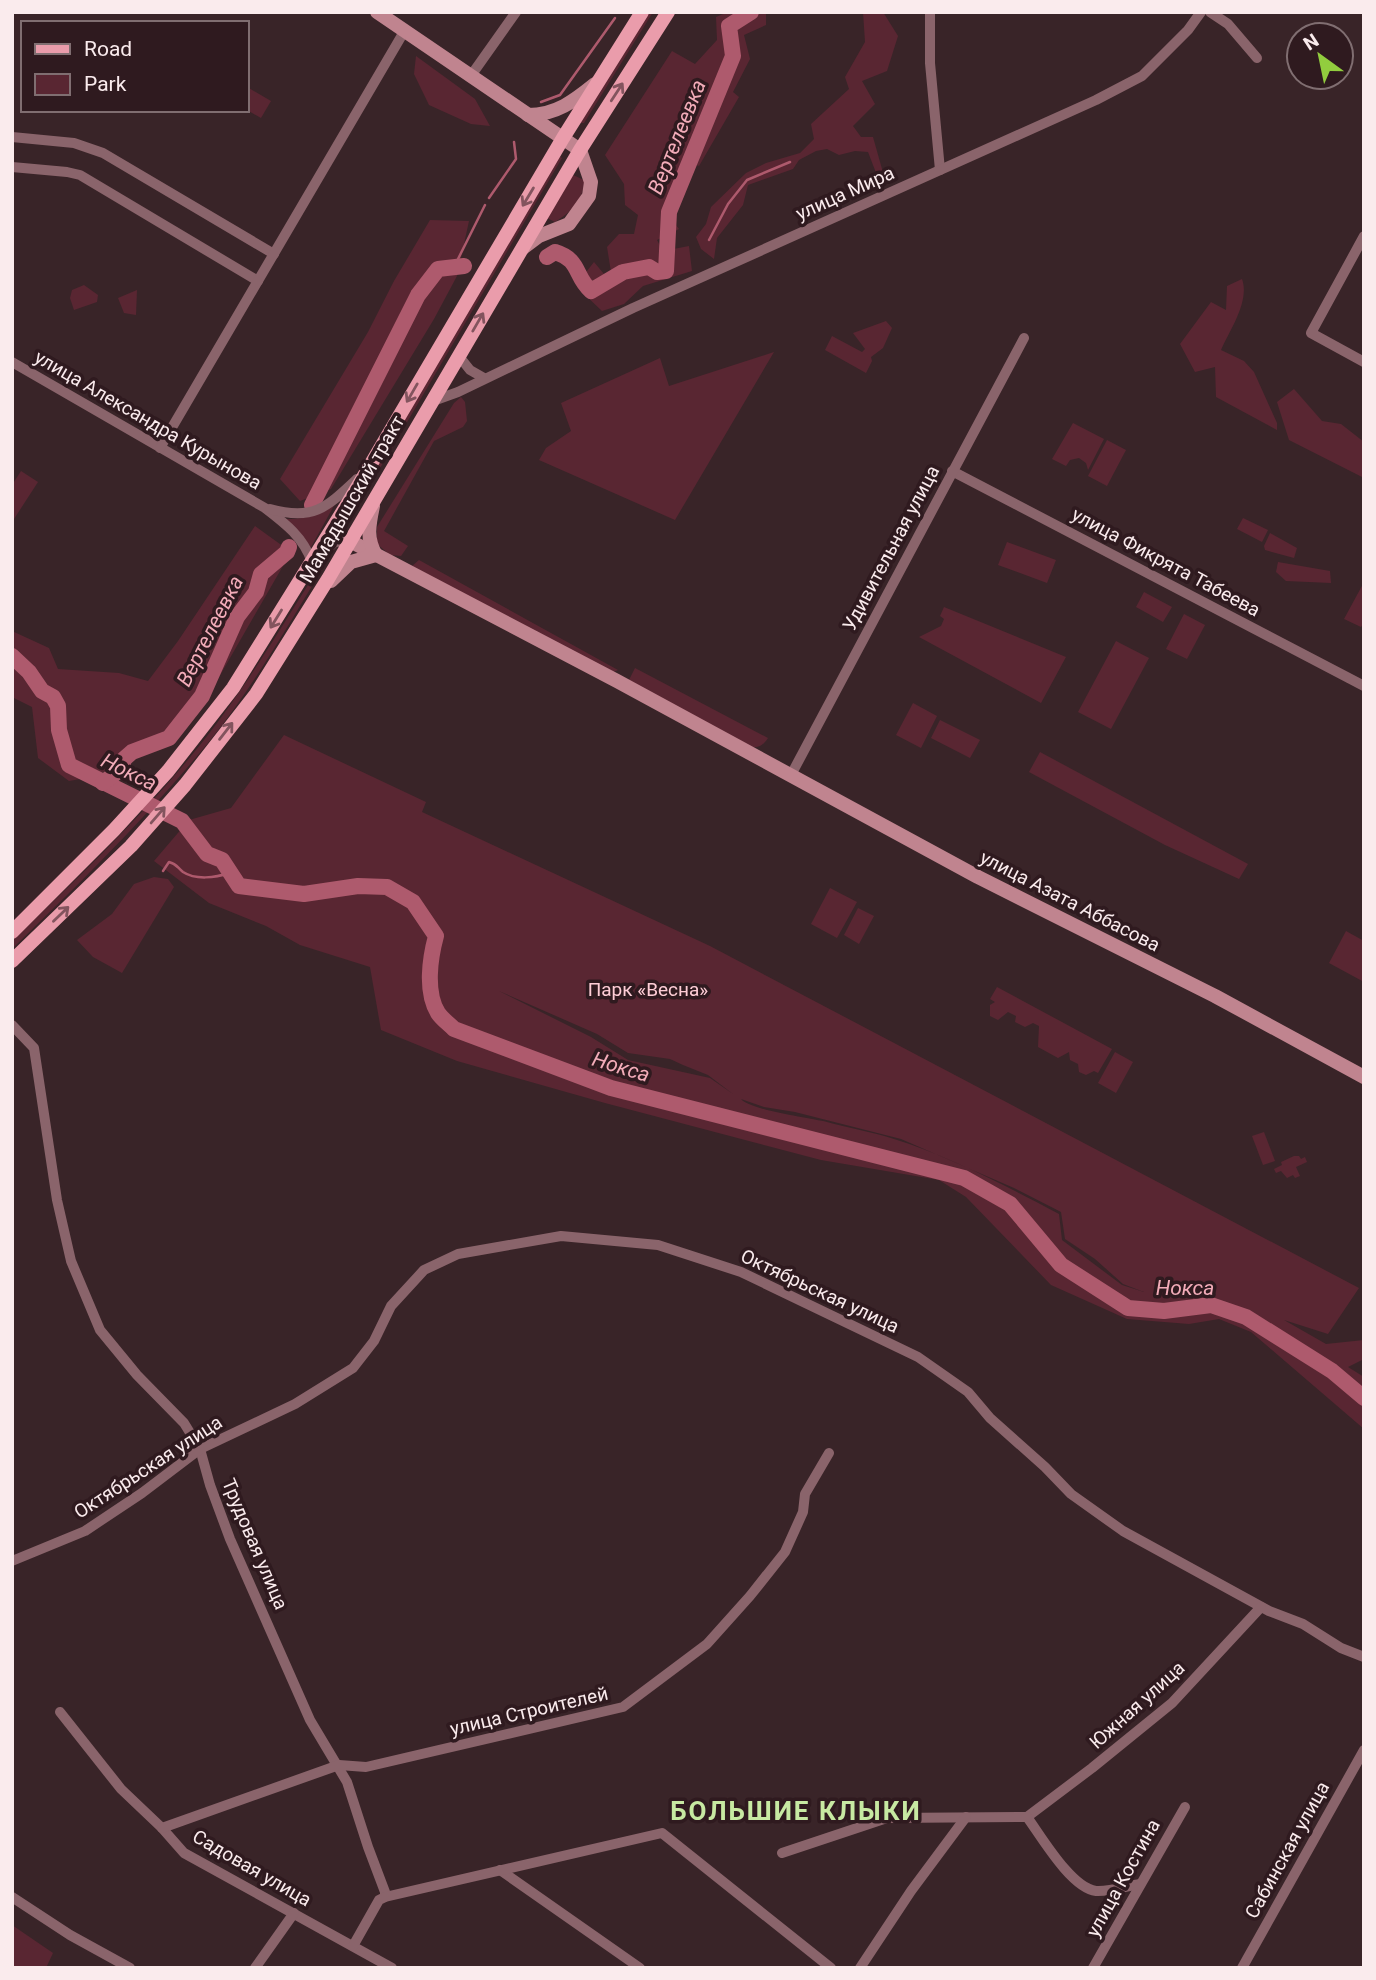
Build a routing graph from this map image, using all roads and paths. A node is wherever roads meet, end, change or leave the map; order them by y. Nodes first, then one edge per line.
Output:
1 (377, 12) edge
2 (516, 12) edge
3 (642, 12) edge
4 (668, 12) edge
5 (930, 12) edge
6 (1201, 12) edge
7 (1210, 12) edge
8 (405, 30) junction
9 (1257, 58) dead end
10 (470, 77) junction
11 (600, 80) junction
12 (528, 115) junction
13 (12, 137) edge
14 (563, 138) junction
15 (580, 150) junction
16 (12, 167) edge
17 (940, 170) junction
18 (1364, 236) edge
19 (274, 254) junction
20 (517, 254) junction
21 (258, 281) junction
22 (1024, 338) dead end
23 (458, 355) junction
24 (12, 362) edge
25 (1364, 362) edge
26 (484, 378) junction
27 (432, 402) junction
28 (160, 448) junction
29 (368, 469) junction
30 (952, 471) junction
31 (375, 498) junction
32 (265, 508) junction
33 (350, 541) junction
34 (376, 555) junction
35 (312, 562) junction
36 (317, 597) junction
37 (1364, 686) edge
38 (791, 775) junction
39 (12, 932) edge
40 (12, 961) edge
41 (12, 1025) edge
42 (1364, 1076) edge
43 (200, 1449) junction
44 (829, 1453) dead end
45 (12, 1560) edge
46 (1261, 1607) junction
47 (1364, 1657) edge
48 (60, 1712) dead end
49 (1364, 1750) edge
50 (338, 1765) junction
51 (1185, 1807) dead end
52 (1027, 1816) junction
53 (966, 1817) junction
54 (162, 1828) junction
55 (782, 1853) dead end
56 (499, 1870) junction
57 (1140, 1884) junction
58 (12, 1897) edge
59 (385, 1898) junction
60 (294, 1913) junction
61 (353, 1946) junction
62 (130, 1968) edge
63 (255, 1968) edge
64 (392, 1968) edge
65 (640, 1968) edge
66 (831, 1968) edge
67 (860, 1968) edge
68 (1093, 1968) edge
69 (1242, 1968) edge

1 - 8 street
2 - 10 street
3 - 11 main road, Мамадышский тракт
15 -> 4 main road, Мамадышский тракт
5 - 17 street
6 - 17 street, улица Мира
7 - 9 street
8 - 10 street
8 - 19 street
10 - 12 street
11 - 12 street
11 - 14 main road, Мамадышский тракт
12 - 14 street
13 - 19 street
14 - 15 street
14 -> 29 main road, Мамадышский тракт
15 - 20 main road, Мамадышский тракт
15 - 20 street
16 - 21 street
17 - 26 street, улица Мира
18 - 25 street
19 - 21 street
23 -> 20 main road, Мамадышский тракт
21 - 28 street
22 - 30 street, Удивительная улица
23 - 26 street
23 - 27 main road, Мамадышский тракт
24 - 28 street, улица Александра Курынова
26 - 27 street, улица Мира
27 - 31 main road, Мамадышский тракт
28 - 32 street, улица Александра Курынова
29 - 32 street, улица Александра Курынова
29 - 35 main road, Мамадышский тракт
30 - 37 street, улица Фикрята Табеева
30 - 38 street, Удивительная улица
31 - 33 main road, Мамадышский тракт
31 - 34 street
32 - 35 street, улица Александра Курынова
33 - 34 street, улица Азата Аббасова
33 - 35 street
33 - 36 main road, Мамадышский тракт
34 - 36 street
34 - 38 street, улица Азата Аббасова
35 -> 39 main road, Мамадышский тракт
40 -> 36 main road, Мамадышский тракт
38 - 42 street, улица Азата Аббасова
41 - 43 street, Трудовая улица
43 - 45 street, Октябрьская улица
43 - 46 street, Октябрьская улица
43 - 50 street, Трудовая улица
44 - 50 street, улица Строителей
46 - 47 street, Октябрьская улица
46 - 52 street, Южная улица
48 - 54 street, Садовая улица
49 - 69 street, Сабинская улица
50 - 54 street, улица Строителей
50 - 59 street, Трудовая улица
51 - 57 street, улица Костина
52 - 53 street
52 - 57 street
53 - 55 street
53 - 67 street
54 - 60 street, Садовая улица
56 - 59 street
56 - 65 street
56 - 66 street
57 - 68 street, улица Костина
58 - 62 street
59 - 61 street
60 - 61 street, Садовая улица
60 - 63 street
61 - 64 street, Садовая улица

